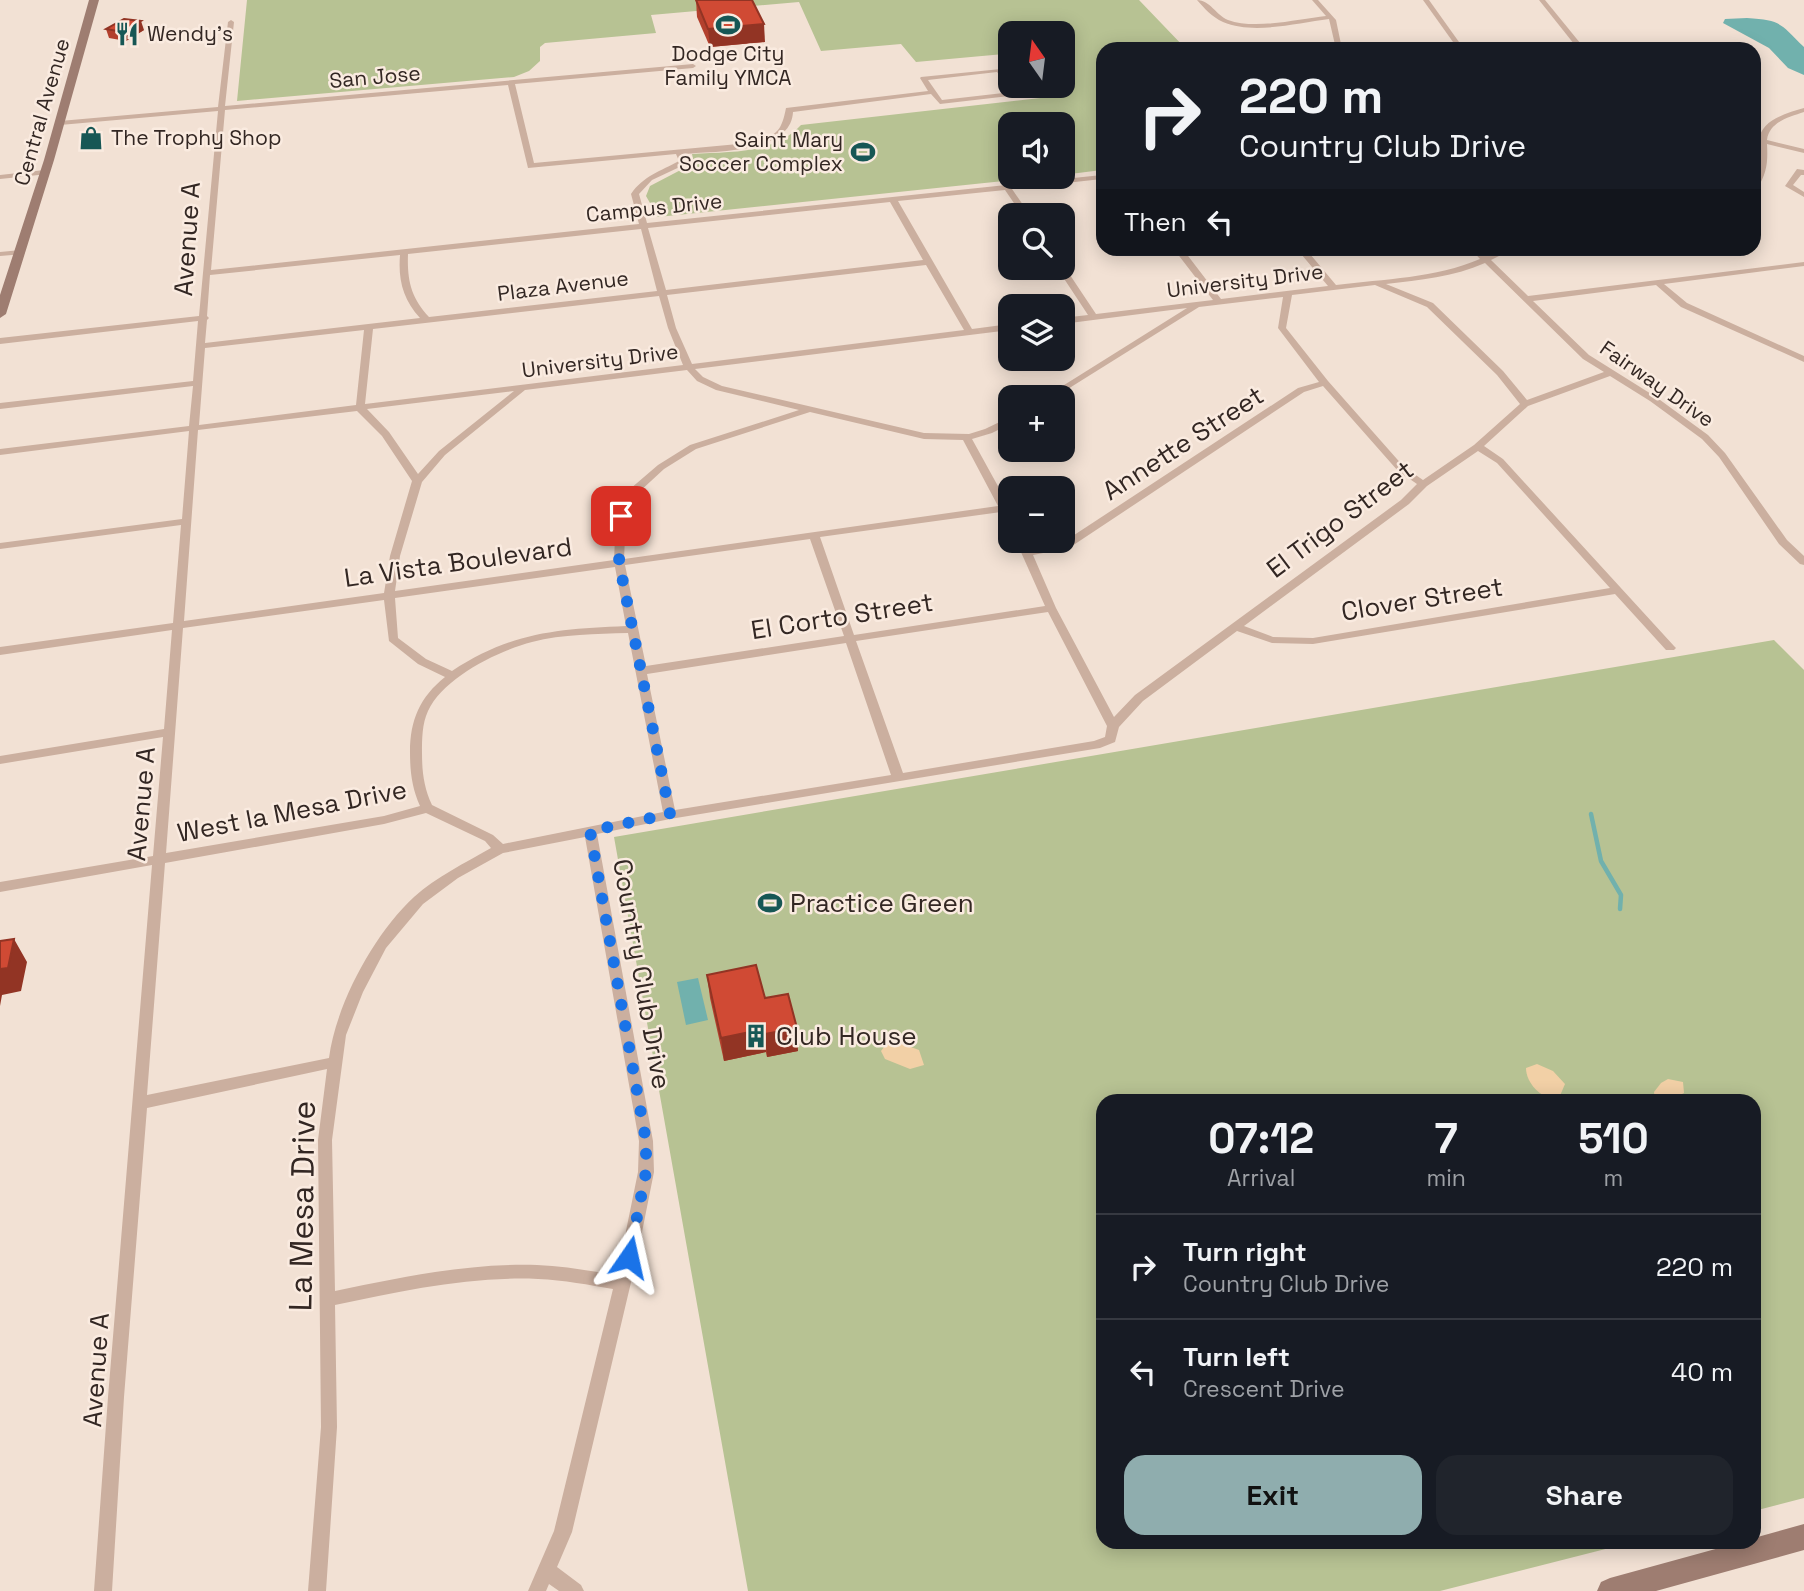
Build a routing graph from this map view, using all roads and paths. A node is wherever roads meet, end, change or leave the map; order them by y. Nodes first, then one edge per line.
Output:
1 (94, 0) edge
2 (1200, 0) edge
3 (1315, 0) edge
4 (1426, 0) edge
5 (1542, 0) edge
6 (1331, 17) junction
7 (231, 22) dead end
8 (1338, 42) edge
9 (1456, 42) edge
10 (1576, 42) edge
11 (693, 66) dead end
12 (998, 70) edge
13 (511, 83) junction
14 (934, 92) junction
15 (998, 96) edge
16 (223, 109) junction
17 (1804, 110) edge
18 (60, 123) junction
19 (1762, 141) junction
20 (679, 151) junction
21 (1804, 151) edge
22 (1803, 170) edge
23 (46, 173) junction
24 (0, 177) edge
25 (1096, 178) edge
26 (1761, 179) edge
27 (1075, 180) edge
28 (998, 188) edge
29 (1804, 195) edge
30 (893, 200) junction
31 (642, 226) junction
32 (404, 251) junction
33 (21, 252) junction
34 (0, 254) edge
35 (1183, 256) edge
36 (1307, 256) edge
37 (1482, 256) edge
38 (1494, 256) edge
39 (1486, 260) junction
40 (928, 262) junction
41 (1804, 264) edge
42 (208, 273) junction
43 (1068, 280) edge
44 (1657, 282) junction
45 (1376, 283) junction
46 (1334, 287) junction
47 (663, 292) junction
48 (1288, 294) junction
49 (1525, 299) junction
50 (1219, 302) junction
51 (1198, 305) junction
52 (0, 314) edge
53 (1094, 317) junction
54 (205, 318) junction
55 (426, 319) junction
56 (1075, 319) edge
57 (369, 326) junction
58 (998, 328) edge
59 (969, 332) junction
60 (0, 341) edge
61 (202, 345) junction
62 (1804, 359) edge
63 (689, 367) junction
64 (1610, 373) junction
65 (199, 383) junction
66 (1325, 383) junction
67 (1068, 385) edge
68 (523, 388) junction
69 (1525, 404) junction
70 (0, 406) edge
71 (360, 408) junction
72 (807, 410) junction
73 (195, 428) junction
74 (998, 428) edge
75 (967, 438) junction
76 (1477, 447) junction
77 (0, 452) edge
78 (417, 481) junction
79 (1423, 484) junction
80 (998, 496) edge
81 (998, 514) edge
82 (187, 521) junction
83 (814, 535) junction
84 (1075, 539) edge
85 (0, 546) edge
86 (1027, 553) edge
87 (619, 562) junction
88 (1804, 562) edge
89 (1618, 590) junction
90 (389, 595) junction
91 (1051, 608) junction
92 (178, 625) junction
93 (1236, 626) junction
94 (632, 629) junction
95 (850, 638) junction
96 (1670, 648) dead end
97 (0, 651) edge
98 (640, 671) junction
99 (455, 676) junction
100 (1113, 726) junction
101 (170, 732) junction
102 (0, 760) edge
103 (898, 777) junction
104 (427, 808) junction
105 (670, 814) junction
106 (590, 831) junction
107 (500, 849) junction
108 (160, 860) junction
109 (0, 887) edge
110 (335, 1062) junction
111 (140, 1103) junction
112 (623, 1283) junction
113 (327, 1300) junction
114 (1804, 1537) edge
115 (546, 1571) junction
116 (1643, 1587) edge
117 (103, 1591) edge
118 (317, 1591) edge
119 (537, 1591) edge
120 (575, 1591) edge
121 (1610, 1591) edge

1 - 18 street, Central Avenue
2 - 6 street
3 - 6 street
4 - 9 street
5 - 10 street
6 - 8 street
7 - 16 street, Avenue A
11 - 13 street, San Jose
12 - 14 street
13 - 16 street, San Jose
13 - 20 street
14 - 15 street
14 - 20 street
16 - 18 street, San Jose
16 - 42 street, Avenue A
17 - 19 street
18 - 23 street, Central Avenue
19 - 21 street
19 - 26 street
20 - 31 street
22 - 29 street
23 - 24 street
23 - 33 street, Central Avenue
25 - 27 street, Campus Drive
28 - 30 street, Campus Drive
30 - 31 street, Campus Drive
30 - 40 street
31 - 32 street, Campus Drive
31 - 47 street
32 - 42 street, Campus Drive
32 - 55 street
33 - 34 street
33 - 52 street, Central Avenue
35 - 50 street
36 - 46 street
37 - 39 street, Fairway Drive
38 - 39 street, University Drive
39 - 45 street, University Drive
39 - 49 street, Fairway Drive
40 - 47 street, Plaza Avenue
40 - 59 street
41 - 44 street
42 - 54 street, Avenue A
43 - 53 street
44 - 49 street
44 - 62 street
45 - 46 street, University Drive
45 - 69 street
46 - 48 street, University Drive
47 - 55 street, Plaza Avenue
47 - 63 street
48 - 50 street, University Drive
48 - 66 street
49 - 64 street, Fairway Drive
50 - 51 street, University Drive
51 - 53 street, University Drive
51 - 67 street
53 - 56 street, University Drive
54 - 60 street
54 - 61 street, Avenue A
55 - 57 street, Plaza Avenue
57 - 61 street, Plaza Avenue
57 - 71 street
58 - 59 street, University Drive
59 - 63 street, University Drive
61 - 65 street, Avenue A
63 - 68 street, University Drive
63 - 72 street
64 - 69 street, El Trigo Street
64 - 88 street, Fairway Drive
65 - 70 street
65 - 73 street, Avenue A
66 - 79 street
66 - 84 street, Annette Street
68 - 71 street, University Drive
68 - 78 street
69 - 76 street, El Trigo Street
71 - 73 street, University Drive
71 - 78 street
72 - 75 street
72 - 87 street
73 - 77 street, University Drive
73 - 82 street, Avenue A
74 - 75 street
75 - 80 street
76 - 79 street, El Trigo Street
76 - 89 street
78 - 90 street
79 - 93 street, El Trigo Street
81 - 83 street, La Vista Boulevard
82 - 85 street
82 - 92 street, Avenue A
83 - 87 street, La Vista Boulevard
83 - 95 street
86 - 91 street
87 - 90 street, La Vista Boulevard
87 - 94 street
89 - 93 street, Clover Street
89 - 96 street
90 - 92 street, La Vista Boulevard
90 - 99 street
91 - 95 street, El Corto Street
91 - 100 street
92 - 97 street, La Vista Boulevard
92 - 101 street, Avenue A
93 - 100 street, El Trigo Street
94 - 98 street
94 - 99 street
95 - 98 street, El Corto Street
95 - 103 street
98 - 105 street
99 - 104 street
100 - 103 street, Country Club Drive
101 - 102 street
101 - 108 street, Avenue A
103 - 105 street, Country Club Drive
104 - 107 street
104 - 108 street, West la Mesa Drive
105 - 106 street, Country Club Drive
106 - 107 street
106 - 112 street, Country Club Drive
107 - 110 street, La Mesa Drive
108 - 109 street, West la Mesa Drive
108 - 111 street, Avenue A
110 - 111 street
110 - 113 street, La Mesa Drive
111 - 117 street, Avenue A
112 - 113 street
112 - 115 street, Country Club Drive
113 - 118 street, La Mesa Drive
114 - 116 street
115 - 119 street, Country Club Drive
115 - 120 street
116 - 121 street

